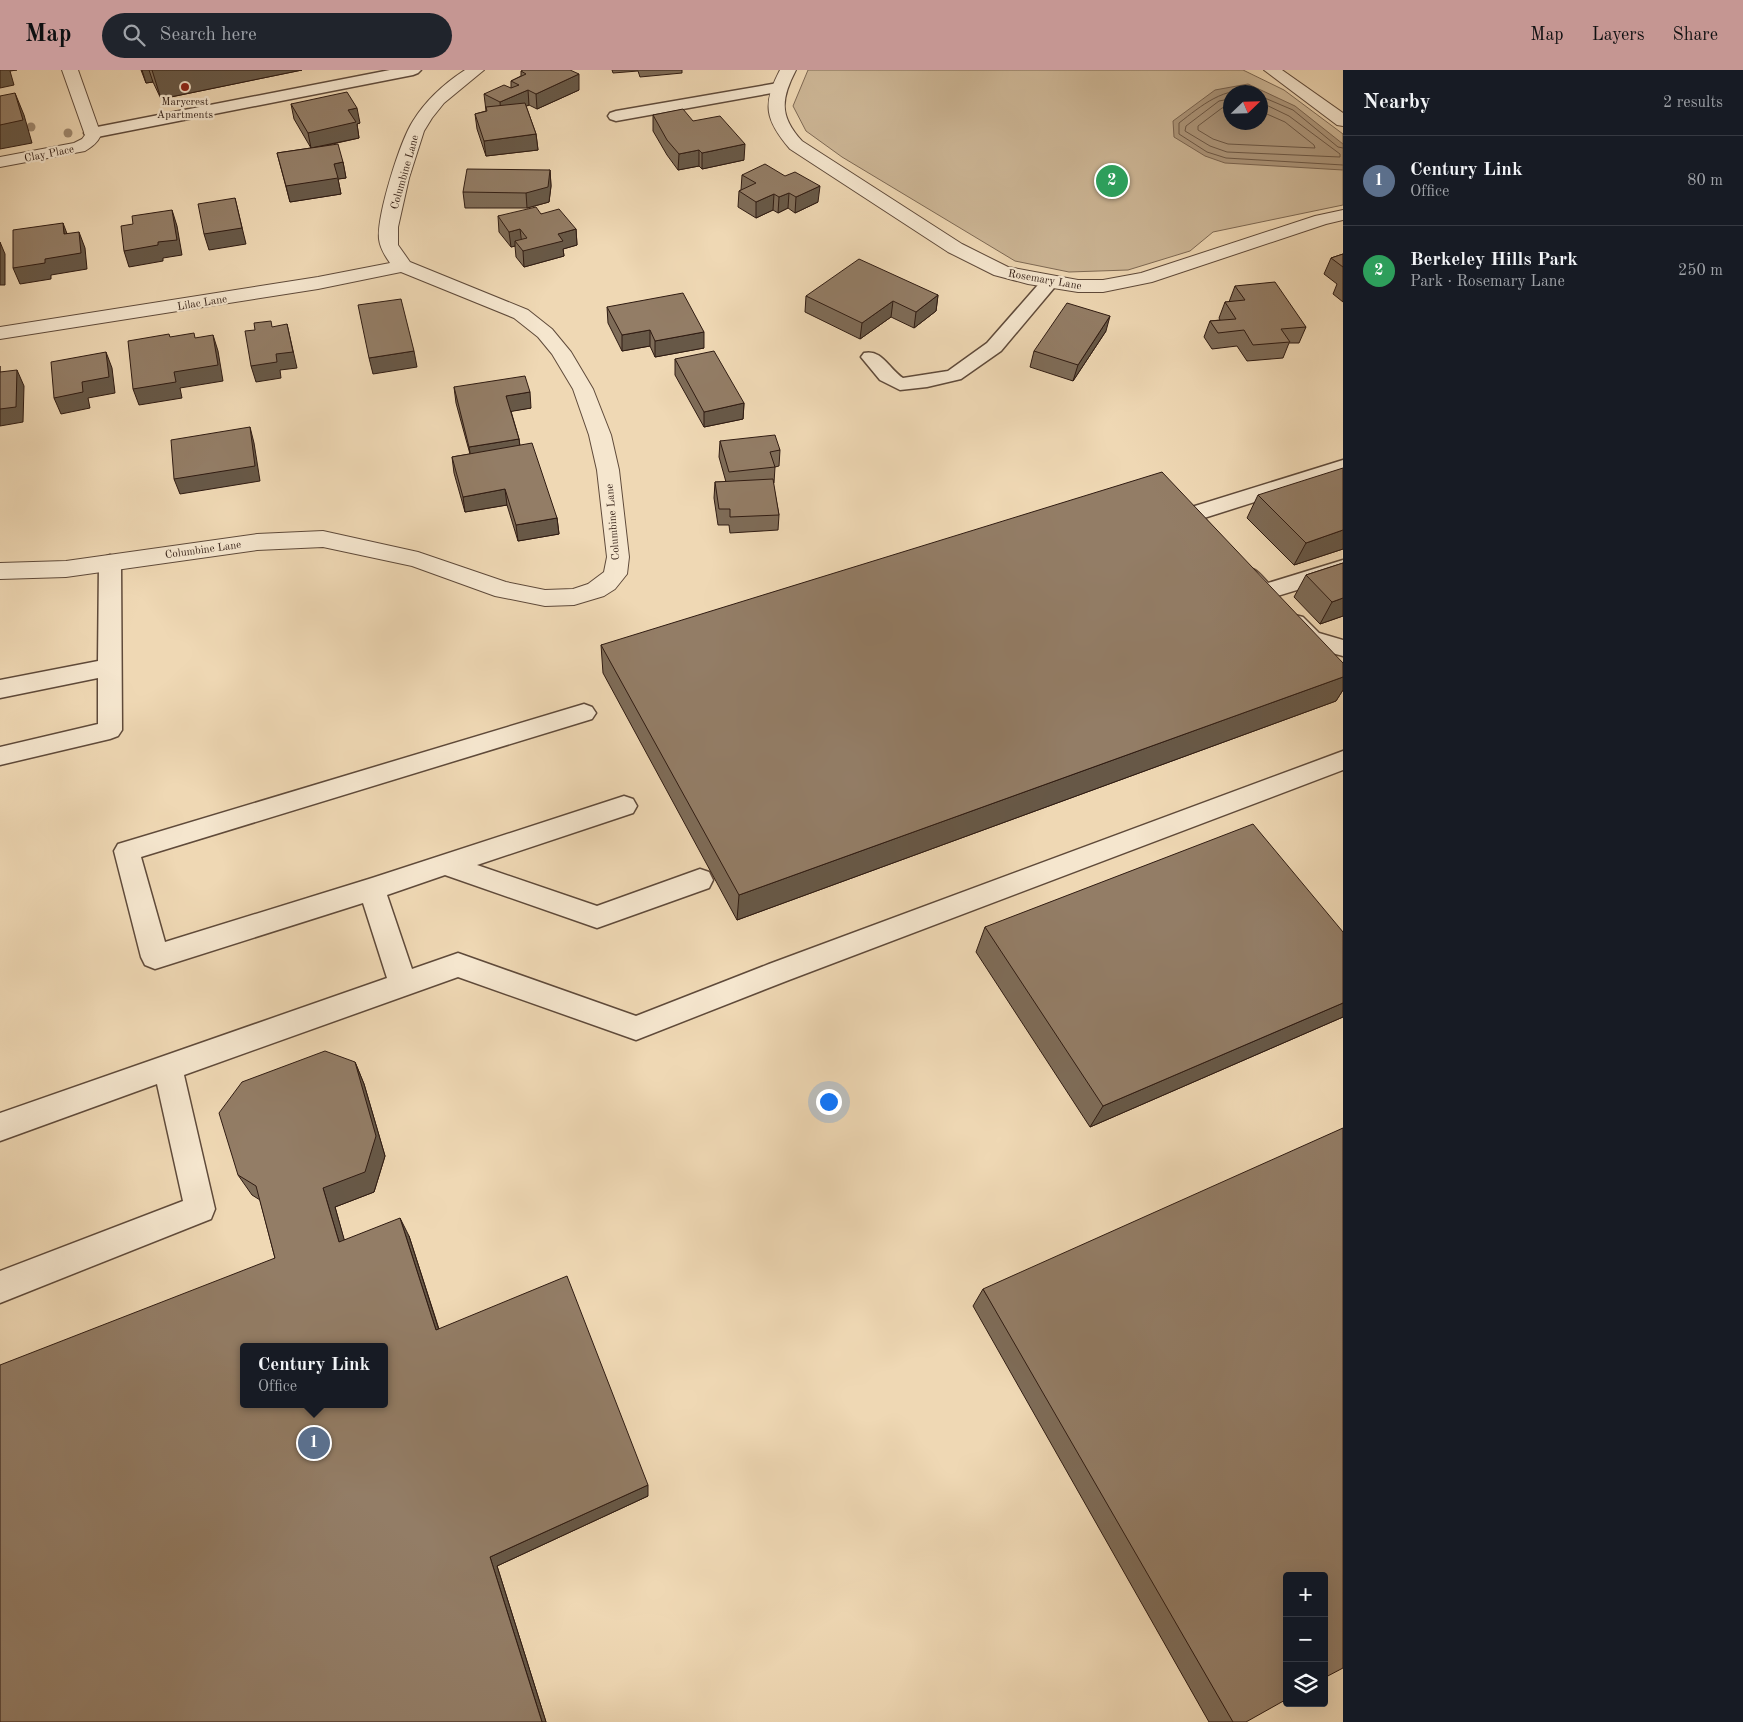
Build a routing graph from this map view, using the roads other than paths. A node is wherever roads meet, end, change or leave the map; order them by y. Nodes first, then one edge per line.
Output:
1 (70, 70) edge
2 (413, 70) edge
3 (476, 70) edge
4 (788, 70) edge
5 (1272, 70) edge
6 (778, 88) junction
7 (650, 110) junction
8 (616, 116) dead end
9 (1343, 121) edge
10 (662, 124) edge
11 (93, 134) junction
12 (0, 162) edge
13 (1343, 215) edge
14 (403, 266) junction
15 (1050, 282) junction
16 (0, 333) edge
17 (871, 357) dead end
18 (1343, 466) edge
19 (110, 563) junction
20 (1343, 568) edge
21 (0, 571) edge
22 (1264, 592) junction
23 (1343, 648) edge
24 (110, 667) junction
25 (0, 689) edge
26 (584, 713) dead end
27 (0, 756) edge
28 (1343, 760) edge
29 (624, 806) dead end
30 (446, 865) junction
31 (700, 880) dead end
32 (372, 889) junction
33 (403, 984) junction
34 (168, 1068) junction
35 (0, 1127) edge
36 (0, 1288) edge

1 - 11 street
2 - 11 lane
3 - 14 street, Columbine Lane
4 - 6 street, Rosemary Lane
5 - 9 street
6 - 7 lane
6 - 15 street, Rosemary Lane
7 - 8 lane
7 - 10 lane
11 - 12 street, Clay Place
13 - 15 street, Rosemary Lane
14 - 16 street, Lilac Lane
14 - 19 street, Columbine Lane
15 - 17 lane
18 - 22 lane
19 - 21 street, Columbine Lane
19 - 24 lane
20 - 22 lane
22 - 23 lane
24 - 25 lane
24 - 27 lane
26 - 32 lane
28 - 33 lane
29 - 30 lane
30 - 31 lane
30 - 32 lane
32 - 33 lane
33 - 34 lane
34 - 35 lane
34 - 36 lane

